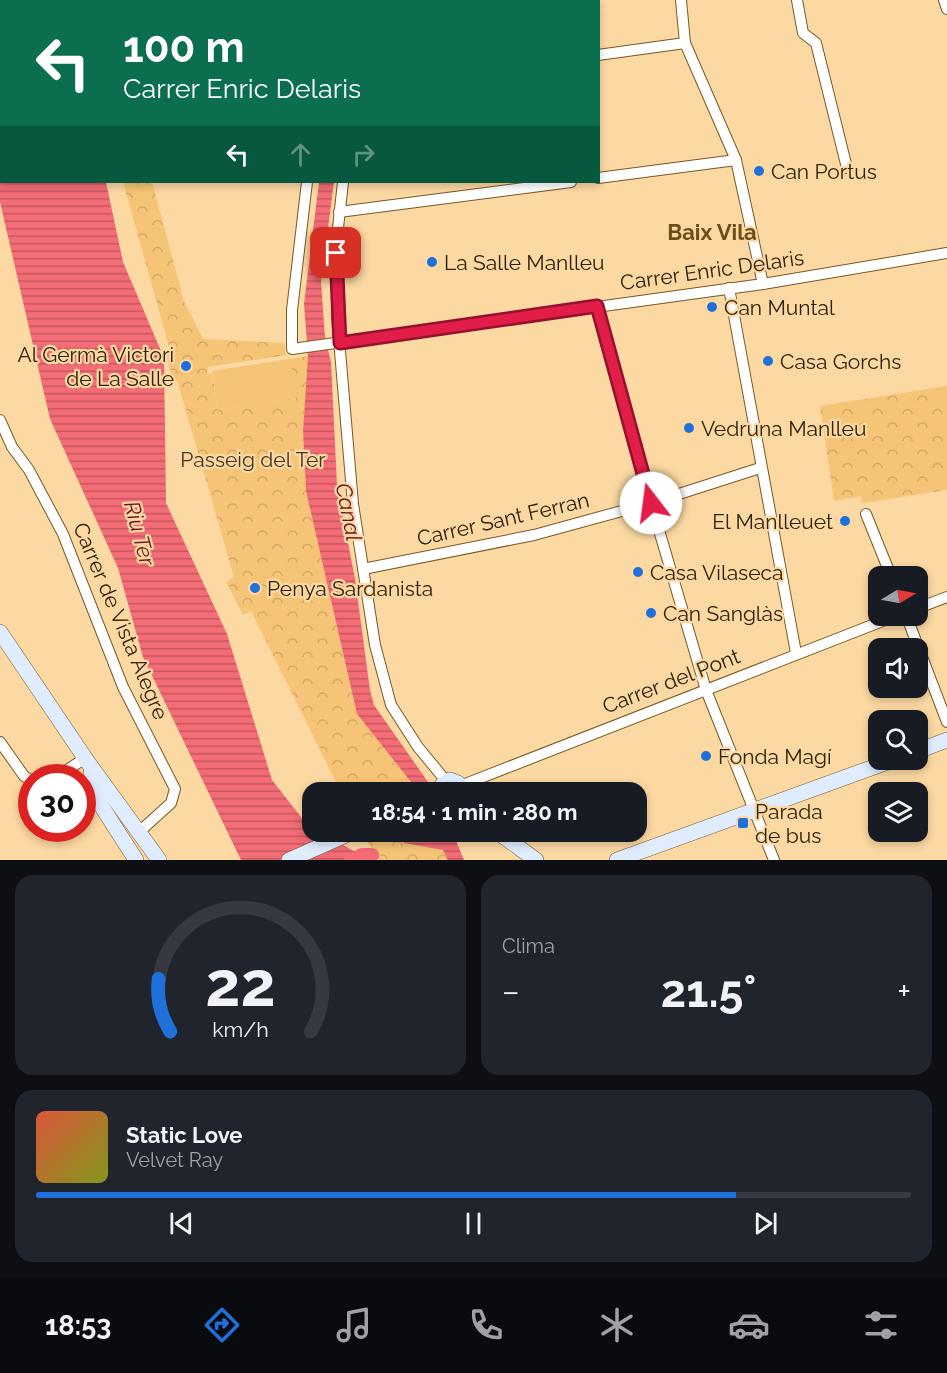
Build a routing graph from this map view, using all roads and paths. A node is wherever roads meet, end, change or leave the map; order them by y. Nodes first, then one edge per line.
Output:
1 (681, 0) edge
2 (797, 0) edge
3 (944, 0) edge
4 (947, 9) edge
5 (685, 42) junction
6 (600, 55) edge
7 (736, 160) junction
8 (847, 168) dead end
9 (600, 178) edge
10 (307, 183) edge
11 (343, 183) edge
12 (563, 183) edge
13 (339, 212) junction
14 (947, 253) edge
15 (763, 284) junction
16 (729, 288) junction
17 (597, 306) junction
18 (340, 343) junction
19 (0, 420) edge
20 (760, 468) junction
21 (651, 503) junction
22 (866, 514) dead end
23 (887, 566) edge
24 (363, 569) junction
25 (947, 597) edge
26 (928, 604) edge
27 (868, 626) edge
28 (910, 626) edge
29 (0, 632) edge
30 (796, 653) junction
31 (706, 690) junction
32 (947, 722) edge
33 (947, 740) edge
34 (0, 742) edge
35 (928, 747) edge
36 (86, 760) junction
37 (79, 764) edge
38 (18, 768) edge
39 (868, 769) edge
40 (447, 782) edge
41 (468, 782) edge
42 (755, 810) junction
43 (139, 832) junction
44 (330, 842) edge
45 (511, 842) edge
46 (136, 860) edge
47 (159, 860) edge
48 (289, 860) edge
49 (536, 860) edge
50 (617, 860) edge
51 (774, 860) edge

1 - 5 street
2 - 8 street
3 - 4 street
5 - 6 street
5 - 7 street
7 - 9 street
7 - 15 street
10 - 18 street
11 - 13 street
12 - 13 street
13 - 18 street
14 - 15 street, Carrer Enric Delaris
15 - 16 street, Carrer Enric Delaris
16 - 17 street, Carrer Enric Delaris
16 - 20 street
17 - 18 street, Carrer Enric Delaris
17 - 21 street
18 - 24 street
19 - 43 street, Carrer de Vista Alegre
20 - 21 street, Carrer Sant Ferran
20 - 30 street
21 - 24 street, Carrer Sant Ferran
21 - 31 street
22 - 23 street
24 - 40 street
25 - 26 street
27 - 30 street, Carrer del Pont
28 - 32 street
29 - 36 street
30 - 31 street, Carrer del Pont
31 - 41 street, Carrer del Pont
31 - 42 street
33 - 35 street
34 - 38 street
36 - 37 street
36 - 43 street
36 - 46 street
39 - 42 street
42 - 50 street
42 - 51 street
43 - 47 street
44 - 48 street
45 - 49 street

